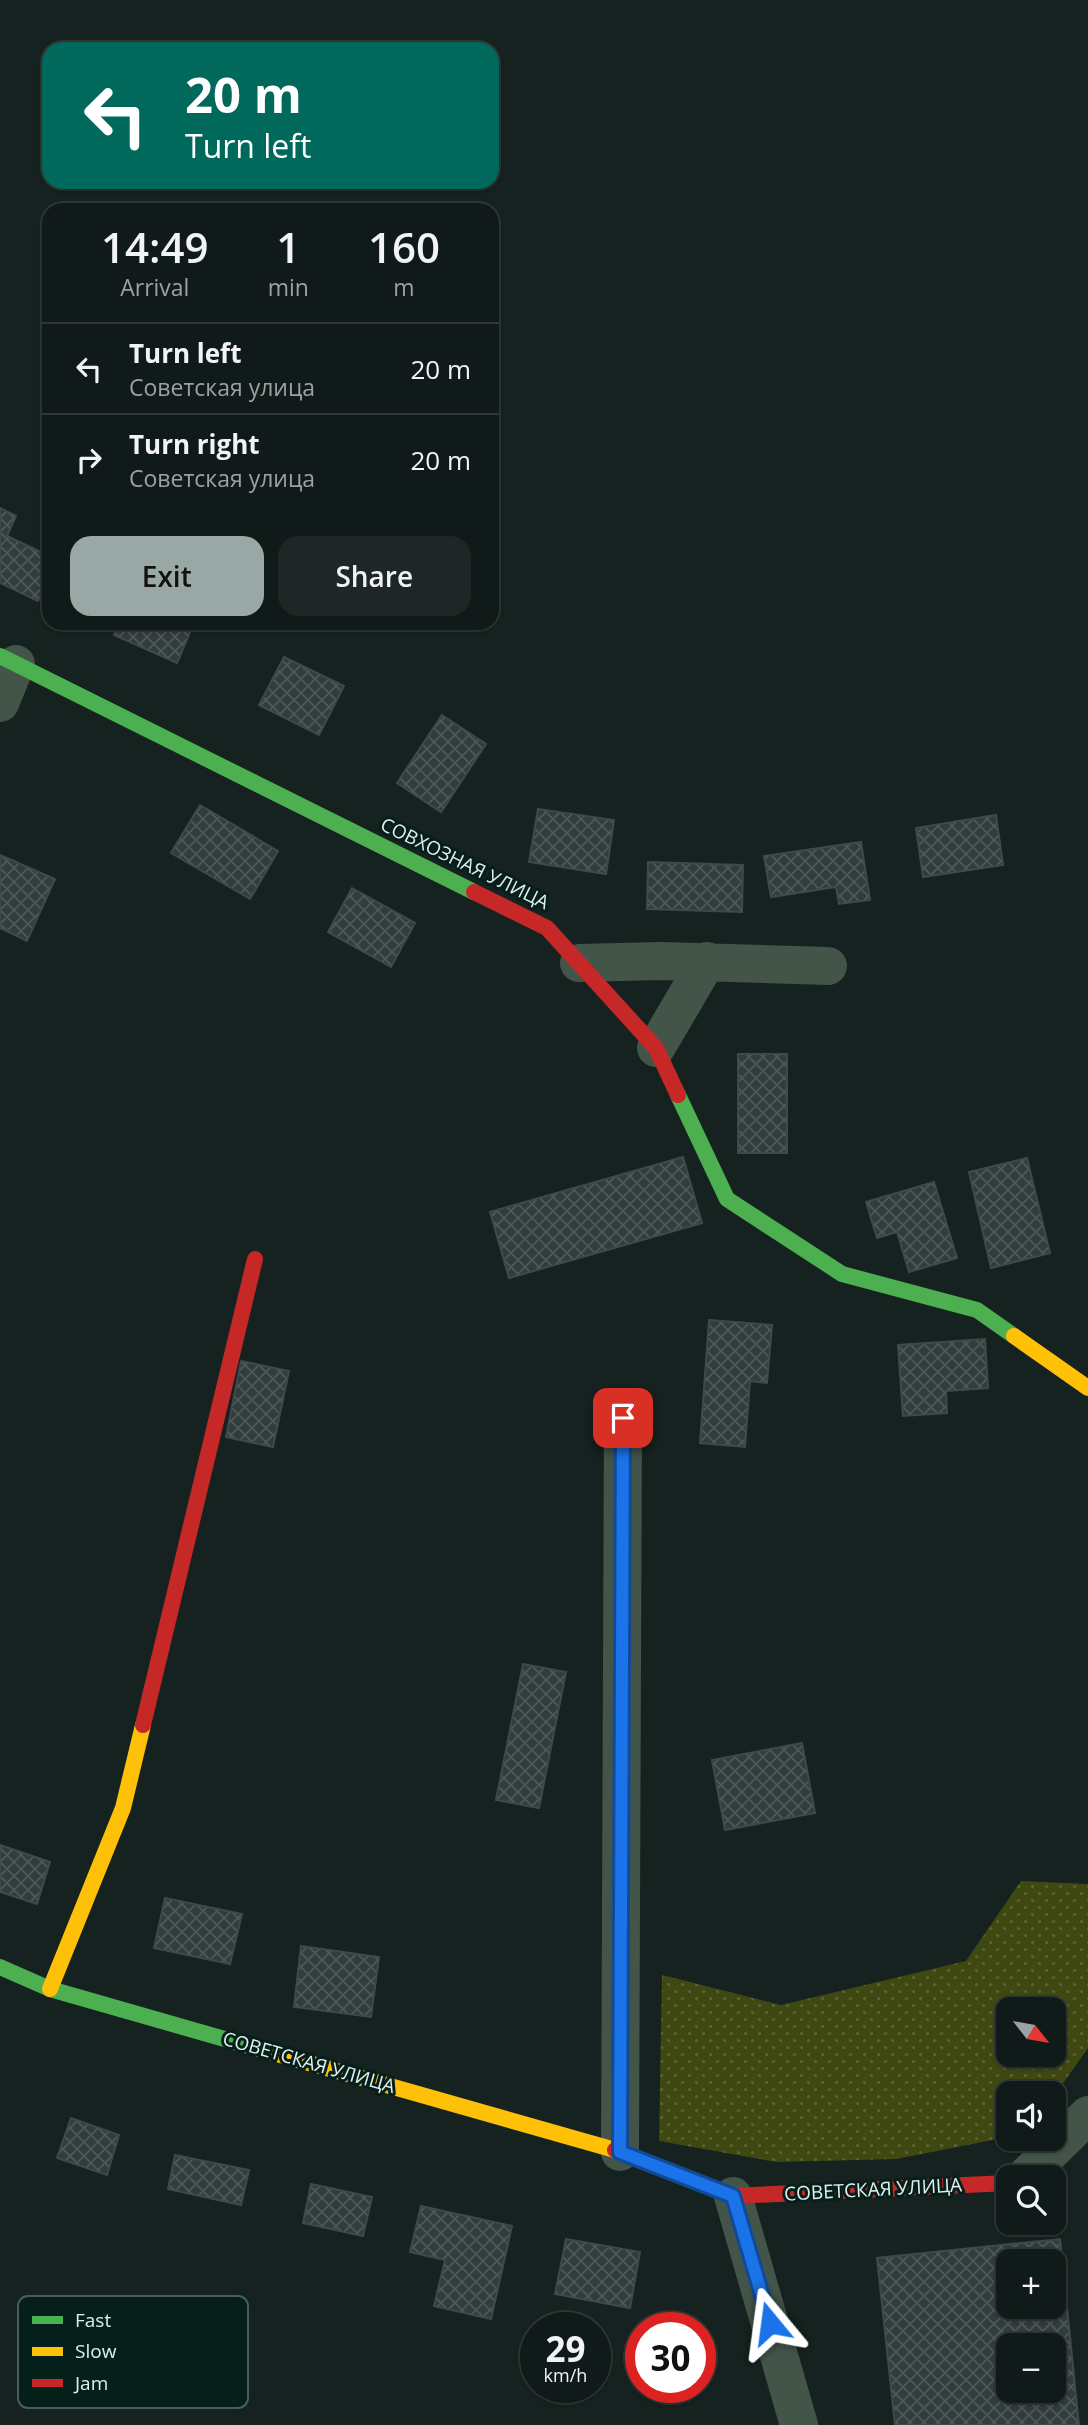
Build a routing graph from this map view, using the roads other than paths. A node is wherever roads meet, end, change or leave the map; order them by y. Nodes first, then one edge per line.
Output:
1 (8, 660) edge
2 (0, 704) edge
3 (707, 961) junction
4 (579, 963) junction
5 (828, 966) dead end
6 (656, 1048) junction
7 (255, 1259) dead end
8 (1088, 1388) edge
9 (623, 1418) dead end
10 (0, 1967) edge
11 (50, 1989) junction
12 (1088, 2115) edge
13 (620, 2152) junction
14 (1037, 2165) edge
15 (996, 2184) edge
16 (733, 2196) junction
17 (799, 2425) edge

1 - 2 street
1 - 4 street, СОВХОЗНАЯ УЛИЦА
3 - 4 street
3 - 5 street
3 - 6 street
4 - 6 street, СОВХОЗНАЯ УЛИЦА
6 - 8 street, СОВХОЗНАЯ УЛИЦА
7 - 11 street
9 - 13 street
10 - 11 street, СОВЕТСКАЯ УЛИЦА
11 - 13 street, СОВЕТСКАЯ УЛИЦА
12 - 14 street
13 - 16 street, СОВЕТСКАЯ УЛИЦА
15 - 16 street, СОВЕТСКАЯ УЛИЦА
16 - 17 street

